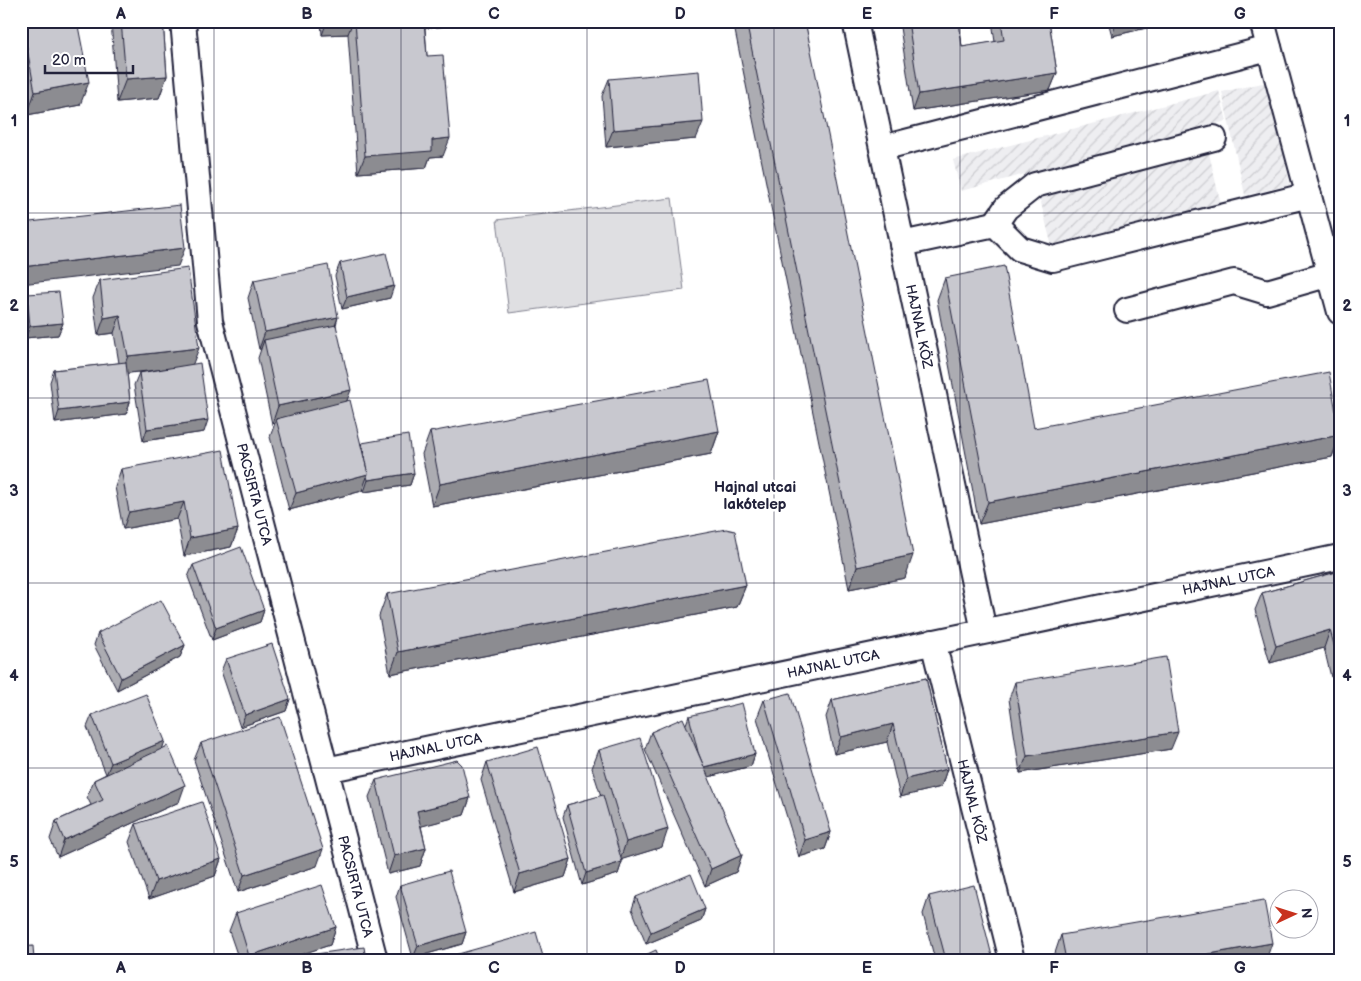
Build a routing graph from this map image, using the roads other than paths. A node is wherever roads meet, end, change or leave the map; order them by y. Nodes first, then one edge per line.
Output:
1 (183, 21) edge
2 (855, 21) edge
3 (1262, 21) edge
4 (1269, 48) junction
5 (1214, 138) dead end
6 (882, 148) junction
7 (1308, 195) junction
8 (995, 224) junction
9 (902, 244) junction
10 (1330, 274) junction
11 (1126, 310) dead end
12 (1340, 312) edge
13 (1340, 557) edge
14 (984, 632) junction
15 (933, 642) junction
16 (326, 770) junction
17 (375, 960) edge
18 (1012, 960) edge

1 - 16 street, PACSIRTA UTCA
2 - 6 street, HAJNAL KÖZ
3 - 4 street
4 - 6 street
4 - 7 street
5 - 8 street
6 - 9 street, HAJNAL KÖZ
7 - 8 street
7 - 10 street
8 - 9 street
9 - 14 street, HAJNAL KÖZ
10 - 11 street
10 - 12 street
13 - 14 street, HAJNAL UTCA
14 - 15 street, HAJNAL UTCA
15 - 16 street, HAJNAL UTCA
15 - 18 street, HAJNAL KÖZ
16 - 17 street, PACSIRTA UTCA

